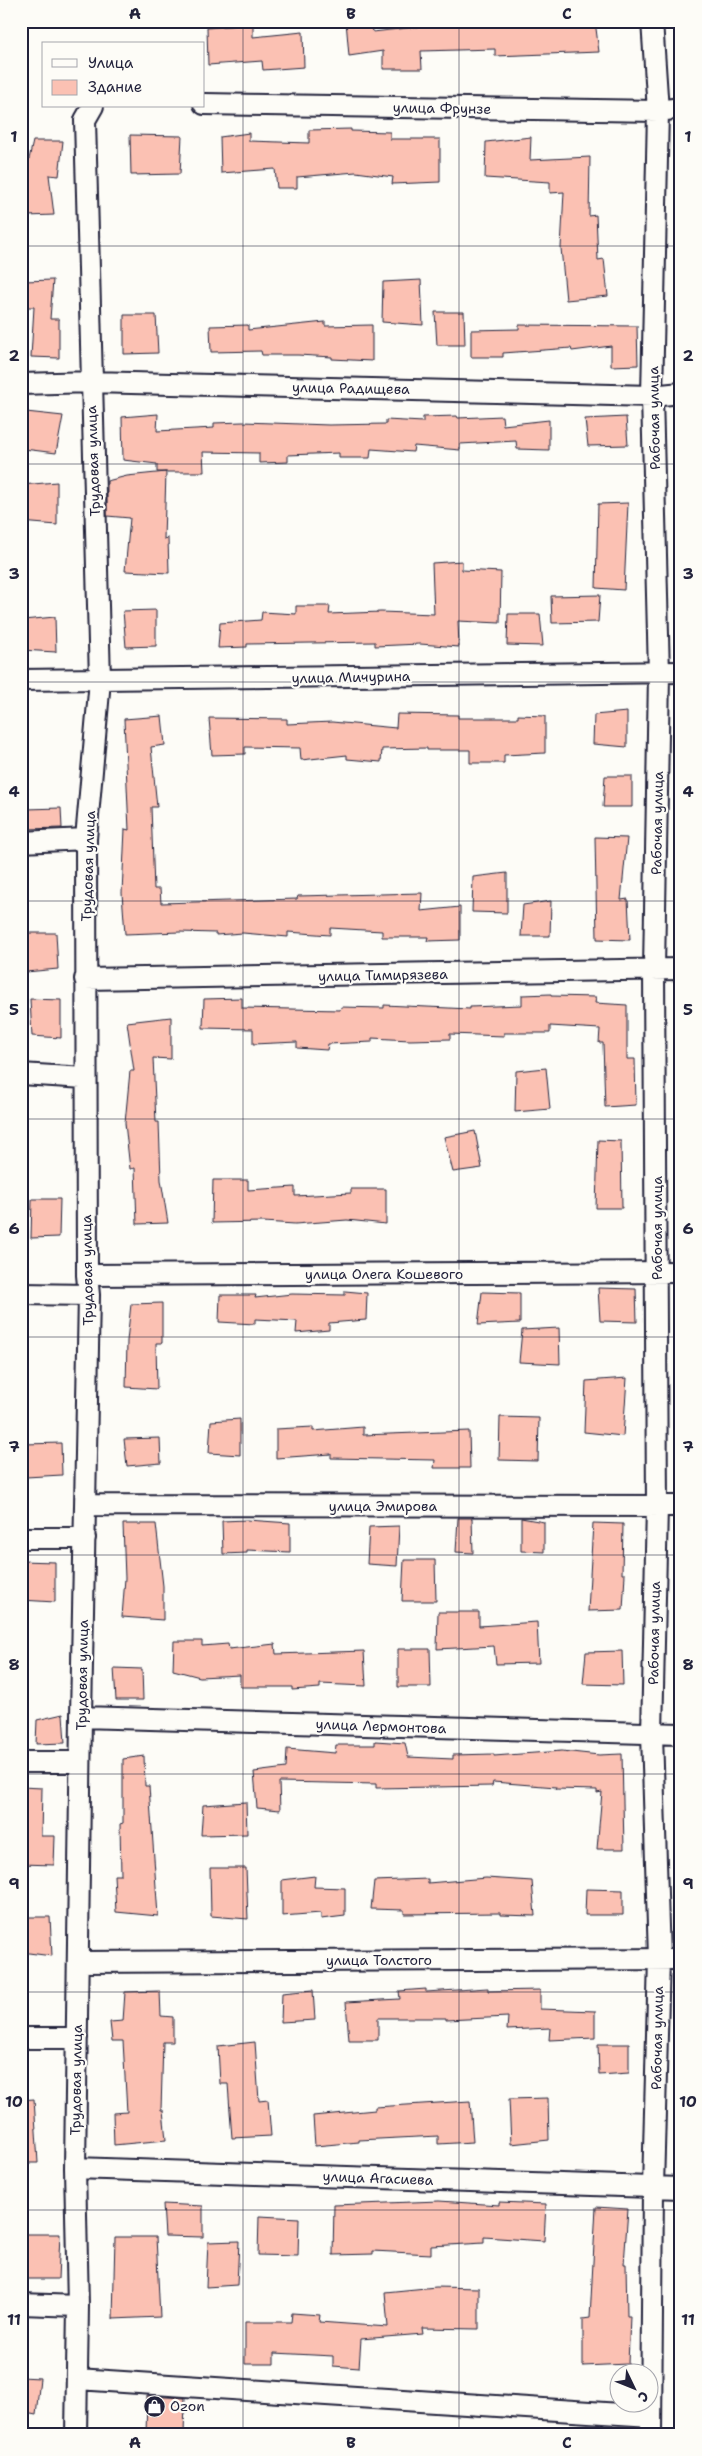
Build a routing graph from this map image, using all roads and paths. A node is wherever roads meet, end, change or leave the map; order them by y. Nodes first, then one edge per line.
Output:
1 (652, 21) edge
2 (205, 104) edge
3 (91, 108) edge
4 (681, 108) edge
5 (658, 111) junction
6 (91, 382) junction
7 (21, 384) edge
8 (681, 393) edge
9 (652, 396) junction
10 (681, 672) edge
11 (659, 674) junction
12 (21, 680) edge
13 (100, 680) junction
14 (86, 839) junction
15 (21, 842) edge
16 (681, 968) edge
17 (654, 970) junction
18 (85, 979) junction
19 (21, 1074) edge
20 (85, 1078) junction
21 (657, 1272) junction
22 (681, 1272) edge
23 (88, 1285) junction
24 (21, 1294) edge
25 (86, 1505) junction
26 (657, 1506) junction
27 (681, 1506) edge
28 (21, 1538) edge
29 (85, 1538) junction
30 (81, 1717) junction
31 (652, 1734) junction
32 (681, 1734) edge
33 (21, 1762) edge
34 (80, 1762) junction
35 (659, 1958) junction
36 (681, 1959) edge
37 (78, 1962) junction
38 (21, 2038) edge
39 (77, 2038) junction
40 (75, 2168) junction
41 (653, 2188) junction
42 (681, 2188) edge
43 (21, 2304) edge
44 (78, 2306) junction
45 (77, 2380) junction
46 (651, 2426) edge
47 (76, 2435) edge

1 - 5 street, Рабочая улица
2 - 5 street, улица Фрунзе
3 - 6 street, Трудовая улица
4 - 5 street, улица Фрунзе
5 - 9 street, Рабочая улица
6 - 7 street, улица Радищева
6 - 9 street, улица Радищева
6 - 13 street, Трудовая улица
8 - 9 street, улица Радищева
9 - 11 street, Рабочая улица
10 - 11 street, улица Мичурина
11 - 13 street, улица Мичурина
11 - 17 street, Рабочая улица
12 - 13 street, улица Мичурина
13 - 14 street, Трудовая улица
14 - 15 street
14 - 18 street, Трудовая улица
16 - 17 street, улица Тимирязева
17 - 18 street, улица Тимирязева
17 - 21 street, Рабочая улица
18 - 20 street, Трудовая улица
19 - 20 street
20 - 23 street, Трудовая улица
21 - 22 street, улица Олега Кошевого
21 - 23 street, улица Олега Кошевого
21 - 26 street, Рабочая улица
23 - 24 street, улица Олега Кошевого
23 - 25 street, Трудовая улица
25 - 26 street, улица Эмирова
25 - 29 street, Трудовая улица
26 - 27 street, улица Эмирова
26 - 31 street, Рабочая улица
28 - 29 street
29 - 30 street, Трудовая улица
30 - 31 street, улица Лермонтова
30 - 34 street, Трудовая улица
31 - 32 street, улица Лермонтова
31 - 35 street, Рабочая улица
33 - 34 street
34 - 37 street, Трудовая улица
35 - 36 street, улица Толстого
35 - 37 street, улица Толстого
35 - 41 street, Рабочая улица
37 - 39 street, Трудовая улица
38 - 39 street
39 - 40 street, Трудовая улица
40 - 41 street, улица Агасиева
40 - 44 street, Трудовая улица
41 - 42 street, улица Агасиева
41 - 46 street, Рабочая улица
43 - 44 street
44 - 45 street, Трудовая улица
45 - 46 street
45 - 47 street, Трудовая улица

